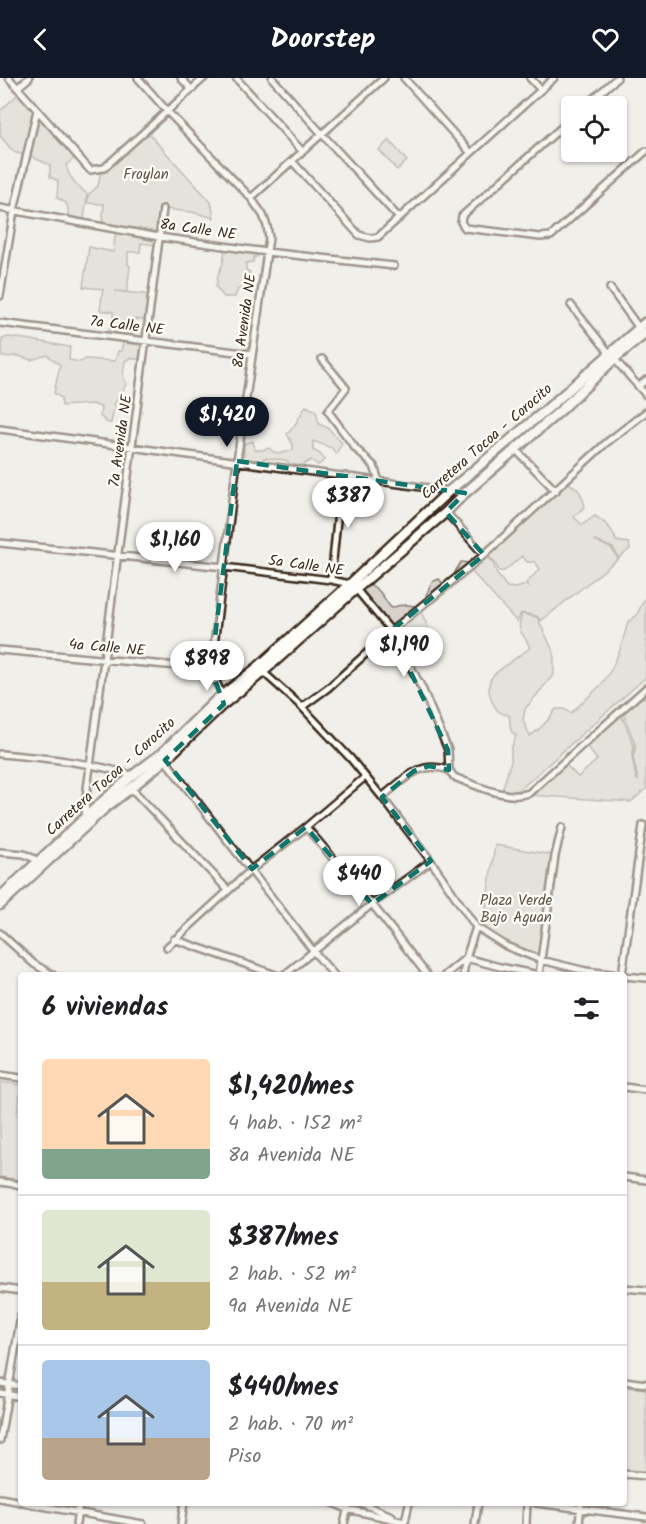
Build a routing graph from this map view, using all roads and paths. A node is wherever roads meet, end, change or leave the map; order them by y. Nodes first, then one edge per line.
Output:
1 (9, 78) edge
2 (29, 78) edge
3 (138, 78) edge
4 (181, 78) edge
5 (204, 78) edge
6 (236, 78) edge
7 (272, 78) edge
8 (384, 78) edge
9 (404, 78) edge
10 (530, 78) edge
11 (554, 78) edge
12 (617, 78) edge
13 (17, 88) junction
14 (191, 89) junction
15 (541, 90) junction
16 (596, 96) edge
17 (37, 110) junction
18 (167, 111) junction
19 (561, 128) edge
20 (322, 134) junction
21 (302, 151) junction
22 (646, 151) edge
23 (470, 152) junction
24 (292, 161) junction
25 (251, 198) junction
26 (0, 208) edge
27 (163, 209) dead end
28 (14, 211) junction
29 (399, 218) junction
30 (159, 237) junction
31 (267, 252) junction
32 (394, 266) dead end
33 (610, 288) dead end
34 (0, 296) edge
35 (571, 305) dead end
36 (0, 322) edge
37 (644, 328) edge
38 (147, 341) junction
39 (252, 354) junction
40 (612, 356) junction
41 (322, 359) dead end
42 (646, 380) edge
43 (639, 386) junction
44 (646, 395) edge
45 (646, 412) edge
46 (0, 429) edge
47 (132, 447) junction
48 (516, 450) junction
49 (237, 461) junction
50 (345, 476) junction
51 (379, 481) junction
52 (449, 491) junction
53 (555, 491) junction
54 (465, 494) junction
55 (446, 512) junction
56 (0, 543) edge
57 (484, 555) junction
58 (118, 556) junction
59 (224, 567) junction
60 (331, 580) junction
61 (353, 587) junction
62 (391, 631) junction
63 (0, 650) edge
64 (103, 659) junction
65 (211, 669) junction
66 (261, 669) junction
67 (646, 688) edge
68 (224, 699) junction
69 (302, 707) junction
70 (0, 754) edge
71 (165, 760) junction
72 (90, 765) junction
73 (449, 770) junction
74 (132, 776) junction
75 (365, 777) junction
76 (142, 780) junction
77 (131, 788) junction
78 (382, 797) junction
79 (85, 822) junction
80 (643, 825) dead end
81 (306, 827) junction
82 (562, 827) dead end
83 (0, 852) edge
84 (431, 861) junction
85 (41, 862) junction
86 (252, 869) junction
87 (228, 890) junction
88 (0, 897) edge
89 (372, 904) junction
90 (0, 905) edge
91 (476, 927) junction
92 (0, 933) edge
93 (174, 939) junction
94 (167, 947) dead end
95 (314, 952) junction
96 (466, 958) junction
97 (541, 960) junction
98 (48, 972) edge
99 (268, 972) edge
100 (288, 972) edge
101 (331, 972) edge
102 (425, 972) edge
103 (449, 972) edge
104 (464, 972) edge
105 (524, 972) edge
106 (539, 972) edge
107 (595, 972) edge
108 (622, 972) edge
109 (627, 976) edge
110 (646, 978) edge
111 (0, 1075) edge
112 (18, 1078) edge
113 (627, 1087) edge
114 (646, 1090) edge
115 (627, 1177) edge
116 (646, 1180) edge
117 (0, 1182) edge
118 (18, 1185) edge
119 (0, 1288) edge
120 (627, 1288) edge
121 (646, 1290) edge
122 (18, 1291) edge
123 (18, 1349) edge
124 (627, 1381) edge
125 (0, 1383) edge
126 (10, 1384) junction
127 (646, 1384) edge
128 (18, 1385) edge
129 (0, 1393) edge
130 (8, 1395) junction
131 (18, 1397) edge
132 (0, 1440) edge
133 (627, 1474) edge
134 (646, 1476) edge
135 (0, 1498) edge
136 (18, 1502) edge
137 (39, 1506) edge
138 (78, 1506) edge
139 (184, 1506) edge
140 (348, 1506) edge
141 (368, 1506) edge
142 (409, 1506) edge
143 (478, 1506) edge
144 (527, 1506) edge
145 (581, 1506) edge
146 (77, 1513) junction
147 (646, 1517) edge
148 (407, 1523) edge
149 (76, 1524) edge
150 (143, 1524) edge
151 (181, 1524) edge
152 (344, 1524) edge
153 (475, 1524) edge
154 (526, 1524) edge
155 (579, 1524) edge

1 - 13 street
2 - 13 street
3 - 18 street
4 - 14 street
5 - 14 street
6 - 21 street
7 - 20 street
8 - 20 street
9 - 23 street
10 - 15 street
11 - 15 street
12 - 16 street
13 - 17 street
14 - 18 street
15 - 23 street
17 - 18 street
17 - 28 street
18 - 25 street
19 - 22 street
20 - 21 street
20 - 29 street
21 - 24 street
23 - 29 street
24 - 25 street
24 - 29 street
25 - 31 street, 8a Avenida NE
26 - 28 street, 8a Calle NE
27 - 30 street, 7a Avenida NE
28 - 30 street, 8a Calle NE
28 - 34 street
30 - 31 street, 8a Calle NE
30 - 38 street, 7a Avenida NE
31 - 32 street, 8a Calle NE
31 - 39 street, 8a Avenida NE
33 - 37 street
35 - 40 street
36 - 38 street, 7a Calle NE
37 - 40 main road, Carretera Tocoa - Corocito
38 - 39 street, 7a Calle NE
38 - 47 street, 7a Avenida NE
39 - 49 street, 8a Avenida NE
40 - 43 street
40 - 48 main road, Carretera Tocoa - Corocito
40 - 52 main road, Carretera Tocoa - Corocito
41 - 51 street
42 - 43 street
43 - 44 street
45 - 53 street
46 - 47 street
47 - 49 street
47 - 58 street, 7a Avenida NE
48 - 53 street
48 - 54 main road, Carretera Tocoa - Corocito
49 - 50 street
49 - 59 street, 8a Avenida NE
50 - 51 street
50 - 60 street
51 - 52 street
52 - 54 street
52 - 61 main road, Carretera Tocoa - Corocito
53 - 57 street
54 - 55 main road, Carretera Tocoa - Corocito
55 - 57 street
55 - 61 main road, Carretera Tocoa - Corocito
56 - 58 street, 5a Calle NE
57 - 62 street
58 - 59 street, 5a Calle NE
58 - 64 street, 7a Avenida NE
59 - 60 street, 5a Calle NE
59 - 65 street, 8a Avenida NE
60 - 61 street, 5a Calle NE
61 - 62 street
61 - 66 main road, Carretera Tocoa - Corocito
62 - 69 street
62 - 73 street
63 - 64 street, 4a Calle NE
64 - 65 street, 4a Calle NE
64 - 72 street, 7a Avenida NE
65 - 68 street
66 - 68 main road, Carretera Tocoa - Corocito
66 - 69 street
67 - 73 street
68 - 71 main road, Carretera Tocoa - Corocito
68 - 74 main road, Carretera Tocoa - Corocito
69 - 75 street
70 - 72 street
71 - 76 main road, Carretera Tocoa - Corocito
71 - 86 street
72 - 74 street
72 - 79 street, 7a Avenida NE
73 - 78 street
74 - 76 street
74 - 79 main road, Carretera Tocoa - Corocito
75 - 78 street
75 - 81 street
76 - 77 main road, Carretera Tocoa - Corocito
77 - 79 main road, Carretera Tocoa - Corocito
77 - 87 street
78 - 84 street
79 - 85 main road, Carretera Tocoa - Corocito
80 - 108 street
81 - 86 street
81 - 89 street
82 - 97 street
83 - 85 street
84 - 89 street
84 - 91 street
85 - 88 main road, Carretera Tocoa - Corocito
85 - 90 main road, Carretera Tocoa - Corocito
86 - 87 street
86 - 95 street
87 - 93 street
89 - 95 street
89 - 102 street
91 - 96 street
91 - 97 street
92 - 98 street
93 - 94 street
93 - 99 street
95 - 100 street
95 - 101 street
96 - 103 street
96 - 104 street
96 - 105 street
97 - 106 street
97 - 107 street
109 - 110 street
111 - 112 street
113 - 114 street
115 - 116 street
117 - 118 street
119 - 122 street
120 - 121 street
123 - 126 street
124 - 127 street
125 - 126 street
126 - 128 street
126 - 130 street
129 - 130 street
130 - 131 street
130 - 132 street
133 - 134 street
135 - 136 street
137 - 146 street
138 - 146 street
139 - 151 street
140 - 148 street
140 - 152 street
141 - 148 street
142 - 148 street
143 - 153 street
144 - 154 street
145 - 147 street
145 - 155 street
146 - 149 street
146 - 150 street

